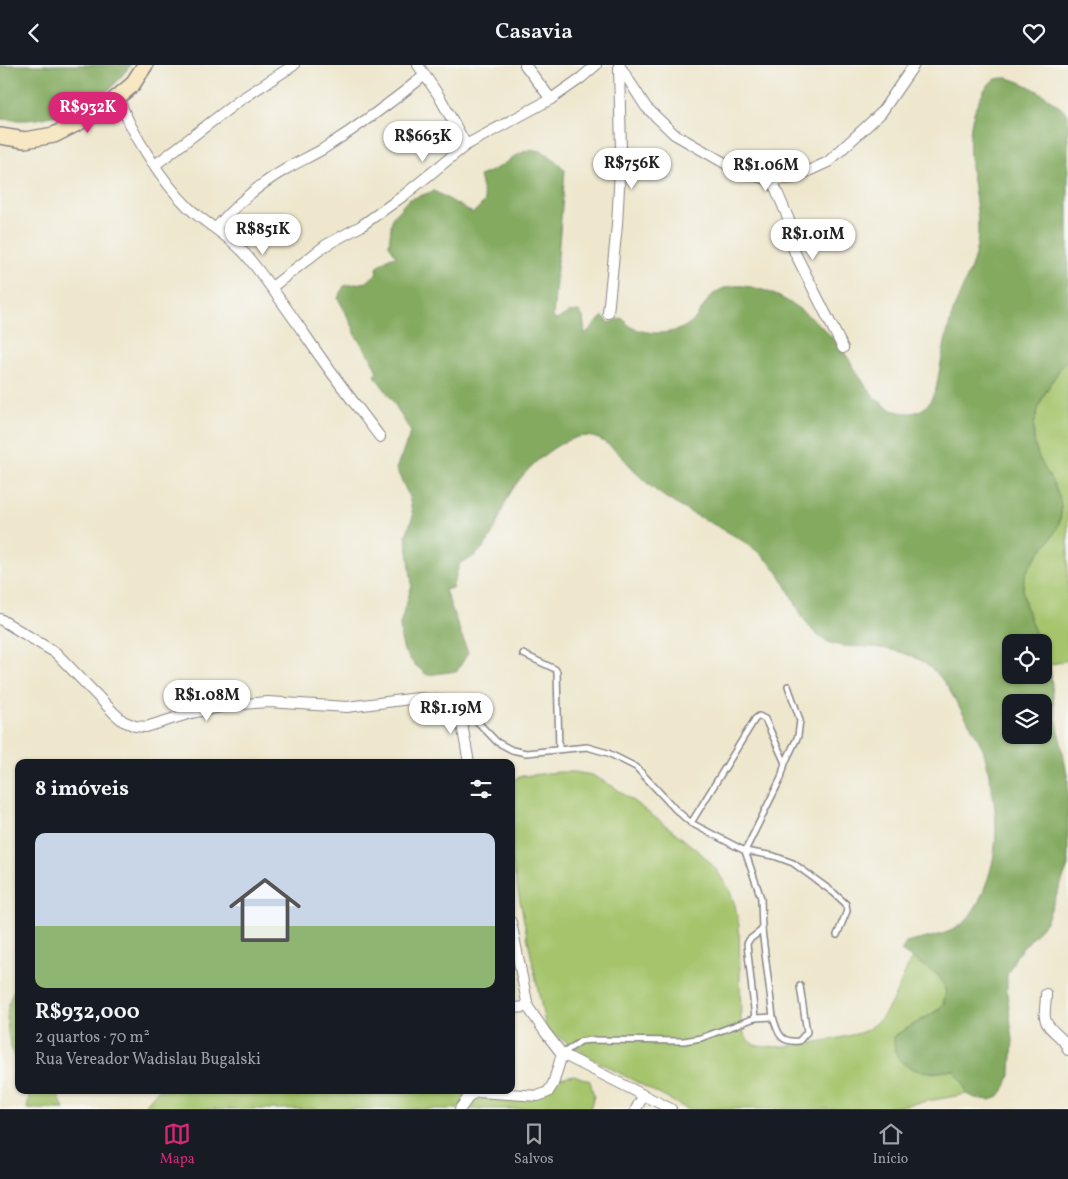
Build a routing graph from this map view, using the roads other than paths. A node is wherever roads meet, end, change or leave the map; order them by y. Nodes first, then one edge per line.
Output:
1 (145, 65) edge
2 (294, 65) edge
3 (418, 65) edge
4 (525, 65) edge
5 (596, 65) edge
6 (619, 65) edge
7 (914, 65) edge
8 (425, 75) junction
9 (118, 97) junction
10 (551, 99) junction
11 (0, 136) edge
12 (466, 145) junction
13 (155, 165) junction
14 (772, 180) junction
15 (216, 228) junction
16 (272, 287) junction
17 (608, 313) dead end
18 (843, 348) dead end
19 (380, 437) dead end
20 (0, 619) edge
21 (523, 653) dead end
22 (788, 686) dead end
23 (458, 702) junction
24 (559, 749) junction
25 (468, 759) edge
26 (785, 763) junction
27 (691, 823) junction
28 (745, 851) junction
29 (762, 930) junction
30 (837, 935) dead end
31 (515, 942) edge
32 (800, 986) dead end
33 (1046, 994) dead end
34 (528, 1007) junction
35 (515, 1008) edge
36 (773, 1017) junction
37 (755, 1018) junction
38 (1068, 1050) edge
39 (562, 1054) junction
40 (473, 1094) edge
41 (508, 1094) edge
42 (643, 1096) junction
43 (460, 1109) edge
44 (636, 1109) edge
45 (671, 1109) edge

1 - 9 main road
2 - 13 street
3 - 8 street
4 - 10 street
5 - 10 street
6 - 14 street
6 - 17 street
7 - 14 street
8 - 12 street
8 - 15 street
9 - 11 main road
9 - 13 street
10 - 12 street
12 - 16 street
13 - 15 street
14 - 18 street
15 - 16 street
16 - 19 street
20 - 23 street
21 - 24 lane
22 - 26 lane
23 - 24 lane
23 - 25 street
24 - 27 lane
26 - 27 lane
26 - 28 lane
27 - 28 lane
28 - 29 lane
28 - 30 lane
29 - 36 lane
29 - 37 lane
31 - 34 street
32 - 36 lane
33 - 38 street
34 - 35 street
34 - 39 street
36 - 37 lane
37 - 39 lane
39 - 41 street
39 - 42 street
40 - 43 street
42 - 44 street
42 - 45 street

